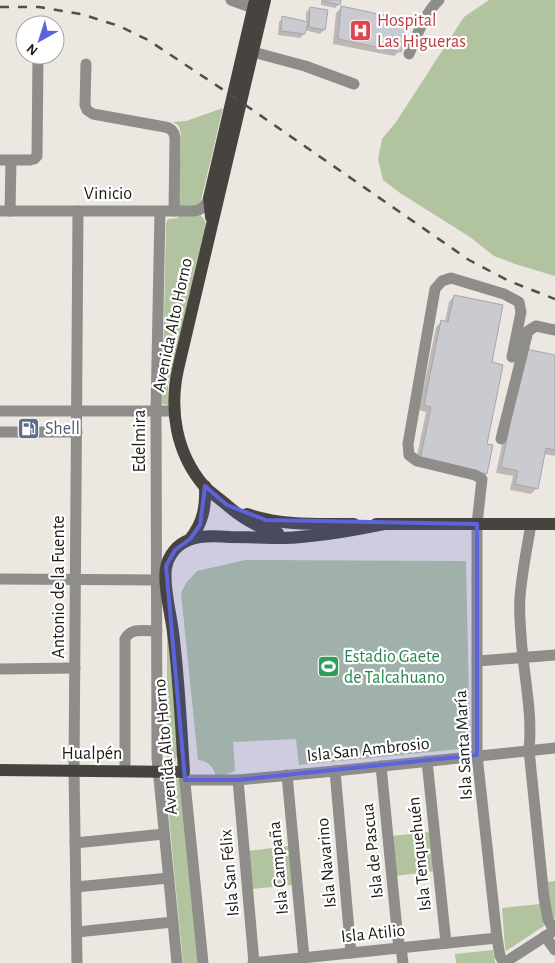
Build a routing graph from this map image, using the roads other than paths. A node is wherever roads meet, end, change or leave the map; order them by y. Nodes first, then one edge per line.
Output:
1 (231, 0) edge
2 (265, 0) edge
3 (434, 1) edge
4 (254, 4) edge
5 (253, 52) junction
6 (409, 54) dead end
7 (86, 64) dead end
8 (38, 65) edge
9 (354, 84) dead end
10 (6, 160) edge
11 (209, 198) junction
12 (5, 210) edge
13 (78, 211) junction
14 (160, 211) junction
15 (174, 211) junction
16 (212, 224) junction
17 (555, 330) edge
18 (512, 357) dead end
19 (4, 411) edge
20 (42, 411) junction
21 (73, 411) junction
22 (156, 411) junction
23 (174, 411) junction
24 (0, 432) edge
25 (13, 432) junction
26 (41, 432) junction
27 (62, 432) junction
28 (77, 432) junction
29 (500, 439) dead end
30 (205, 486) junction
31 (227, 505) junction
32 (313, 524) junction
33 (384, 524) junction
34 (477, 524) junction
35 (531, 524) junction
36 (555, 524) edge
37 (278, 533) junction
38 (303, 537) junction
39 (262, 538) junction
40 (190, 539) junction
41 (0, 579) edge
42 (76, 580) junction
43 (161, 580) junction
44 (157, 631) junction
45 (555, 656) edge
46 (523, 658) junction
47 (477, 661) junction
48 (75, 668) junction
49 (0, 669) edge
50 (555, 748) edge
51 (529, 750) junction
52 (477, 755) junction
53 (427, 761) junction
54 (381, 766) junction
55 (0, 770) edge
56 (74, 771) junction
57 (125, 771) junction
58 (335, 771) junction
59 (158, 772) junction
60 (287, 775) junction
61 (184, 776) junction
62 (238, 780) junction
63 (164, 834) junction
64 (75, 843) junction
65 (169, 878) junction
66 (76, 887) junction
67 (173, 922) junction
68 (77, 932) junction
69 (551, 932) edge
70 (497, 938) junction
71 (446, 943) junction
72 (401, 948) junction
73 (555, 950) edge
74 (351, 953) junction
75 (304, 958) junction
76 (77, 963) edge
77 (177, 963) edge
78 (204, 963) edge
79 (253, 963) edge
80 (402, 963) edge
81 (504, 963) edge

1 - 4 street
2 - 5 main road, Avenida Alto Horno
3 - 6 street
4 - 11 main road, Avenida Alto Horno
5 - 9 street
5 - 16 main road, Avenida Alto Horno
7 - 15 street
8 - 10 street
10 - 12 street
11 - 15 street, Vinicio
11 - 16 main road, Avenida Alto Horno
12 - 13 street, Vinicio
13 - 14 street, Vinicio
13 - 21 street, Antonio de la Fuente
14 - 15 street, Vinicio
14 - 22 street, Edelmira
16 - 23 main road, Avenida Alto Horno
17 - 29 street
18 - 34 street, Isla Santa María
19 - 20 street
19 - 25 street
20 - 21 street
20 - 26 street
21 - 22 street
21 - 27 street
21 - 28 street, Antonio de la Fuente
22 - 23 street
22 - 43 street, Edelmira
23 - 30 main road, Avenida Alto Horno
24 - 25 street
25 - 26 street
26 - 27 street
27 - 28 street
28 - 42 street, Antonio de la Fuente
30 - 31 main road, Avenida Alto Horno
30 - 40 main road
31 - 32 main road
31 - 37 main road
32 - 33 main road
32 - 37 main road
33 - 34 main road
33 - 38 main road
34 - 35 main road
34 - 47 street, Isla Santa María
35 - 36 main road
35 - 46 street
37 - 38 main road
37 - 39 main road
38 - 39 main road
39 - 40 main road
40 - 43 main road, Avenida Alto Horno
41 - 42 street
42 - 43 street
42 - 48 street, Antonio de la Fuente
43 - 44 street, Avenida Alto Horno
43 - 61 main road, Avenida Alto Horno
44 - 57 street
44 - 59 street, Avenida Alto Horno
45 - 46 street
46 - 47 street
46 - 51 street
47 - 52 street, Isla Santa María
48 - 49 street
48 - 56 street, Antonio de la Fuente
50 - 51 street, Isla San Ambrosio
51 - 52 street, Isla San Ambrosio
51 - 69 street
52 - 53 street, Isla San Ambrosio
52 - 70 street, Isla Santa María
53 - 54 street, Isla San Ambrosio
53 - 71 street, Isla Tenquehuén
54 - 58 street, Isla San Ambrosio
54 - 72 street, Isla de Pascua
55 - 56 main road, Hualpén
56 - 57 main road, Hualpén
56 - 64 street, Antonio de la Fuente
57 - 59 main road, Hualpén
58 - 60 street, Isla San Ambrosio
58 - 74 street, Isla Navarino
59 - 61 main road, Hualpén
59 - 63 street, Avenida Alto Horno
60 - 62 street, Isla San Ambrosio
60 - 75 street, Isla Campaña
61 - 62 street, Isla San Ambrosio
61 - 78 street, Avenida Alto Horno
62 - 79 street, Isla San Félix
63 - 64 street
63 - 65 street, Avenida Alto Horno
64 - 66 street, Antonio de la Fuente
65 - 66 street
65 - 67 street, Avenida Alto Horno
66 - 68 street, Antonio de la Fuente
67 - 68 street
67 - 77 street, Avenida Alto Horno
68 - 76 street, Antonio de la Fuente
69 - 73 street
69 - 81 street
70 - 71 street, Isla Atilio
70 - 81 street, Isla Santa María
71 - 72 street, Isla Atilio
72 - 74 street, Isla Atilio
72 - 80 street, Isla de Pascua
74 - 75 street, Isla Atilio
75 - 79 street, Isla Atilio

